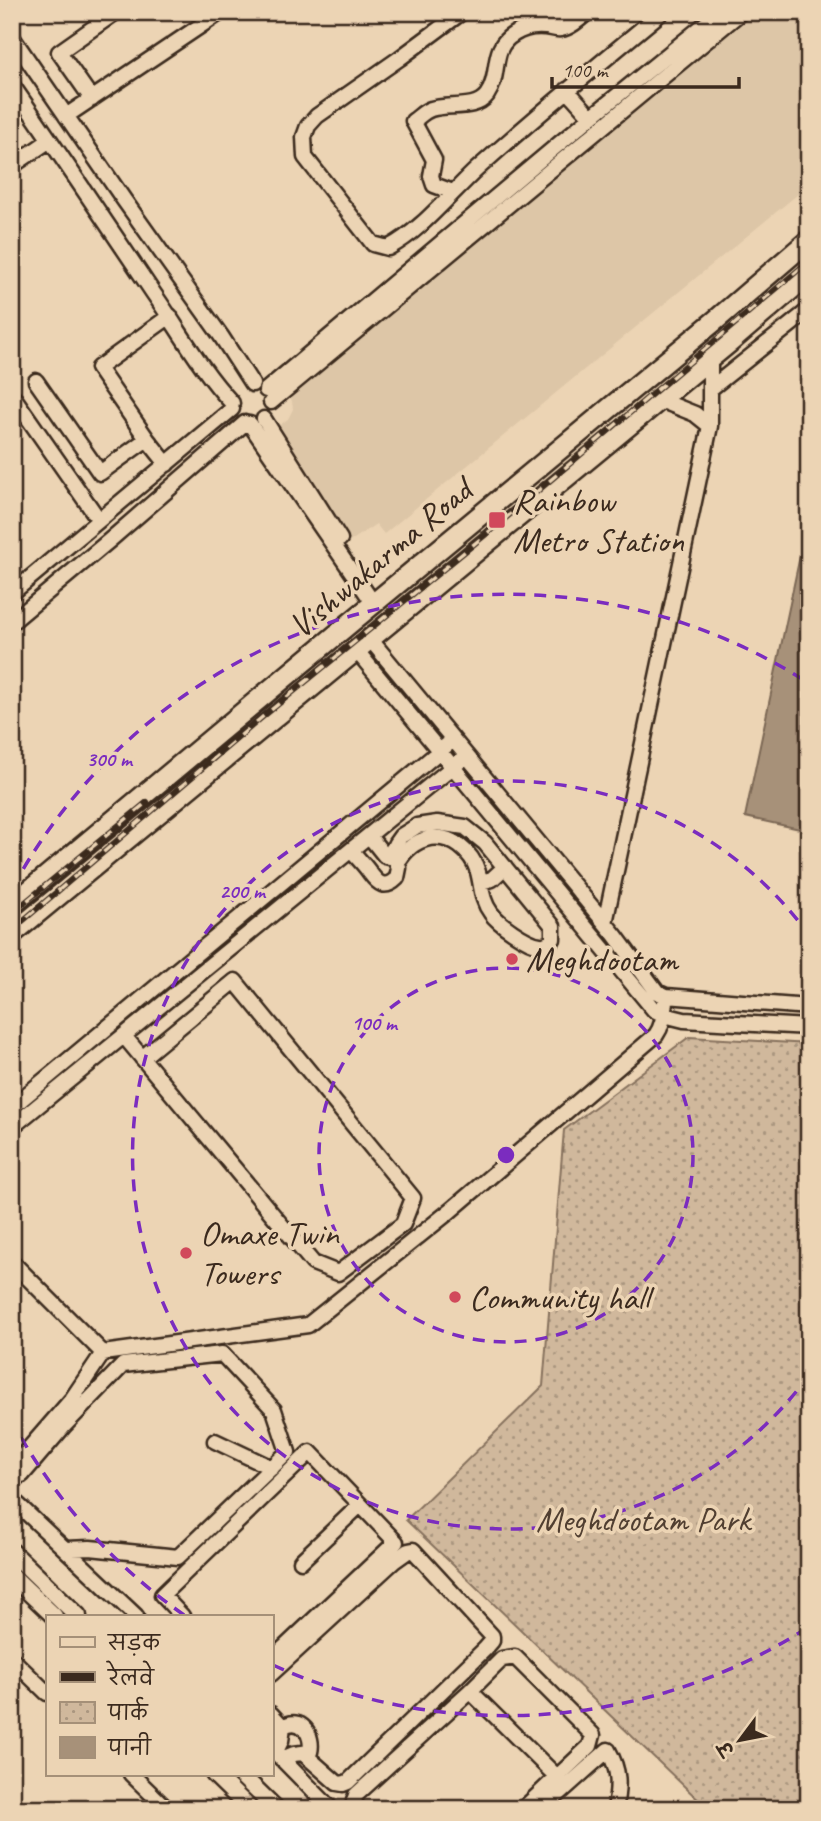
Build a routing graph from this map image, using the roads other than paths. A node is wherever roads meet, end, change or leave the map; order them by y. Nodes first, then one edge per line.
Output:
1 (116, 12) edge
2 (221, 12) edge
3 (462, 12) edge
4 (588, 12) edge
5 (662, 12) edge
6 (720, 12) edge
7 (741, 12) edge
8 (12, 37) edge
9 (12, 85) edge
10 (567, 90) junction
11 (92, 99) junction
12 (17, 103) edge
13 (66, 116) junction
14 (591, 117) junction
15 (50, 140) junction
16 (12, 166) edge
17 (118, 191) junction
18 (453, 192) junction
19 (96, 207) junction
20 (809, 240) edge
21 (809, 274) edge
22 (809, 310) edge
23 (761, 315) junction
24 (170, 316) junction
25 (778, 335) junction
26 (710, 358) junction
27 (36, 381) dead end
28 (252, 384) junction
29 (710, 389) junction
30 (12, 395) edge
31 (269, 396) junction
32 (660, 400) junction
33 (232, 406) junction
34 (253, 422) junction
35 (710, 426) junction
36 (147, 439) junction
37 (167, 464) junction
38 (99, 520) junction
39 (12, 593) edge
40 (377, 601) junction
41 (12, 622) edge
42 (363, 645) junction
43 (453, 739) junction
44 (440, 750) junction
45 (467, 756) junction
46 (453, 767) junction
47 (369, 836) junction
48 (87, 843) junction
49 (351, 850) junction
50 (390, 859) junction
51 (103, 860) junction
52 (505, 867) junction
53 (370, 873) junction
54 (50, 874) junction
55 (481, 882) junction
56 (68, 889) junction
57 (12, 905) edge
58 (605, 923) junction
59 (223, 931) junction
60 (12, 934) edge
61 (234, 945) junction
62 (666, 996) junction
63 (809, 1007) edge
64 (664, 1015) junction
65 (809, 1027) edge
66 (124, 1036) junction
67 (142, 1058) junction
68 (12, 1107) edge
69 (12, 1127) edge
70 (12, 1262) edge
71 (103, 1353) junction
72 (215, 1441) dead end
73 (271, 1468) junction
74 (17, 1471) edge
75 (12, 1499) edge
76 (360, 1505) junction
77 (66, 1549) junction
78 (12, 1552) edge
79 (301, 1560) dead end
80 (12, 1576) edge
81 (53, 1615) edge
82 (77, 1615) edge
83 (135, 1615) edge
84 (181, 1615) edge
85 (273, 1658) edge
86 (12, 1659) edge
87 (273, 1672) edge
88 (46, 1692) edge
89 (470, 1692) junction
90 (273, 1716) edge
91 (284, 1727) junction
92 (276, 1754) edge
93 (304, 1754) junction
94 (133, 1776) edge
95 (216, 1776) edge
96 (242, 1776) edge
97 (556, 1776) junction
98 (167, 1809) edge
99 (250, 1809) edge
100 (276, 1809) edge
101 (331, 1809) edge
102 (358, 1809) edge
103 (523, 1809) edge
104 (542, 1809) edge
105 (615, 1809) edge

1 - 11 street
2 - 11 street
3 - 18 street
4 - 18 street
5 - 10 street
6 - 14 street
7 - 31 street
8 - 13 street
9 - 12 street
10 - 14 street
10 - 18 street
11 - 13 street
12 - 15 street
13 - 17 street
14 - 31 street
15 - 16 street
15 - 19 street
17 - 19 street
17 - 28 street
19 - 24 street
20 - 40 main road, Vishwakarma Road
21 - 23 main road, Vishwakarma Road
22 - 25 street
23 - 25 street
23 - 26 main road, Vishwakarma Road
24 - 33 street
24 - 36 street
25 - 29 street
26 - 29 street
26 - 32 main road, Vishwakarma Road
27 - 36 street
28 - 31 street
28 - 33 street
29 - 35 street
30 - 38 street
31 - 34 street
32 - 35 street
32 - 42 main road, Vishwakarma Road
33 - 34 street
33 - 37 street
34 - 40 street
34 - 41 street
35 - 58 street
36 - 37 street
37 - 38 street
38 - 39 street
40 - 48 main road, Vishwakarma Road
42 - 43 street
42 - 44 street
42 - 51 main road, Vishwakarma Road
43 - 44 street
43 - 45 street
44 - 46 street
44 - 59 street
45 - 46 street
45 - 58 street
46 - 47 street
46 - 64 street
47 - 49 street
47 - 50 street
48 - 51 main road
48 - 54 main road, Vishwakarma Road
49 - 53 street
49 - 61 street
50 - 52 street
50 - 53 street
50 - 53 street
50 - 55 street
51 - 56 main road, Vishwakarma Road
52 - 55 street
52 - 55 street
54 - 56 main road
54 - 57 main road, Vishwakarma Road
56 - 60 main road, Vishwakarma Road
58 - 62 street
59 - 61 street
59 - 68 street
61 - 66 street
62 - 63 street
62 - 64 street
64 - 65 street
64 - 71 street
66 - 67 street
66 - 69 street
67 - 67 street
70 - 71 street
71 - 74 street
72 - 73 street
73 - 74 street
73 - 77 street
75 - 77 street
76 - 79 street
76 - 84 street
76 - 85 street
77 - 83 street
78 - 82 street
80 - 81 street
86 - 88 street
87 - 93 street
89 - 97 street
89 - 97 street
89 - 102 street
90 - 91 street
91 - 92 street
91 - 93 street
92 - 93 street
92 - 101 street
94 - 98 street
95 - 99 street
96 - 100 street
97 - 103 street
104 - 105 street

